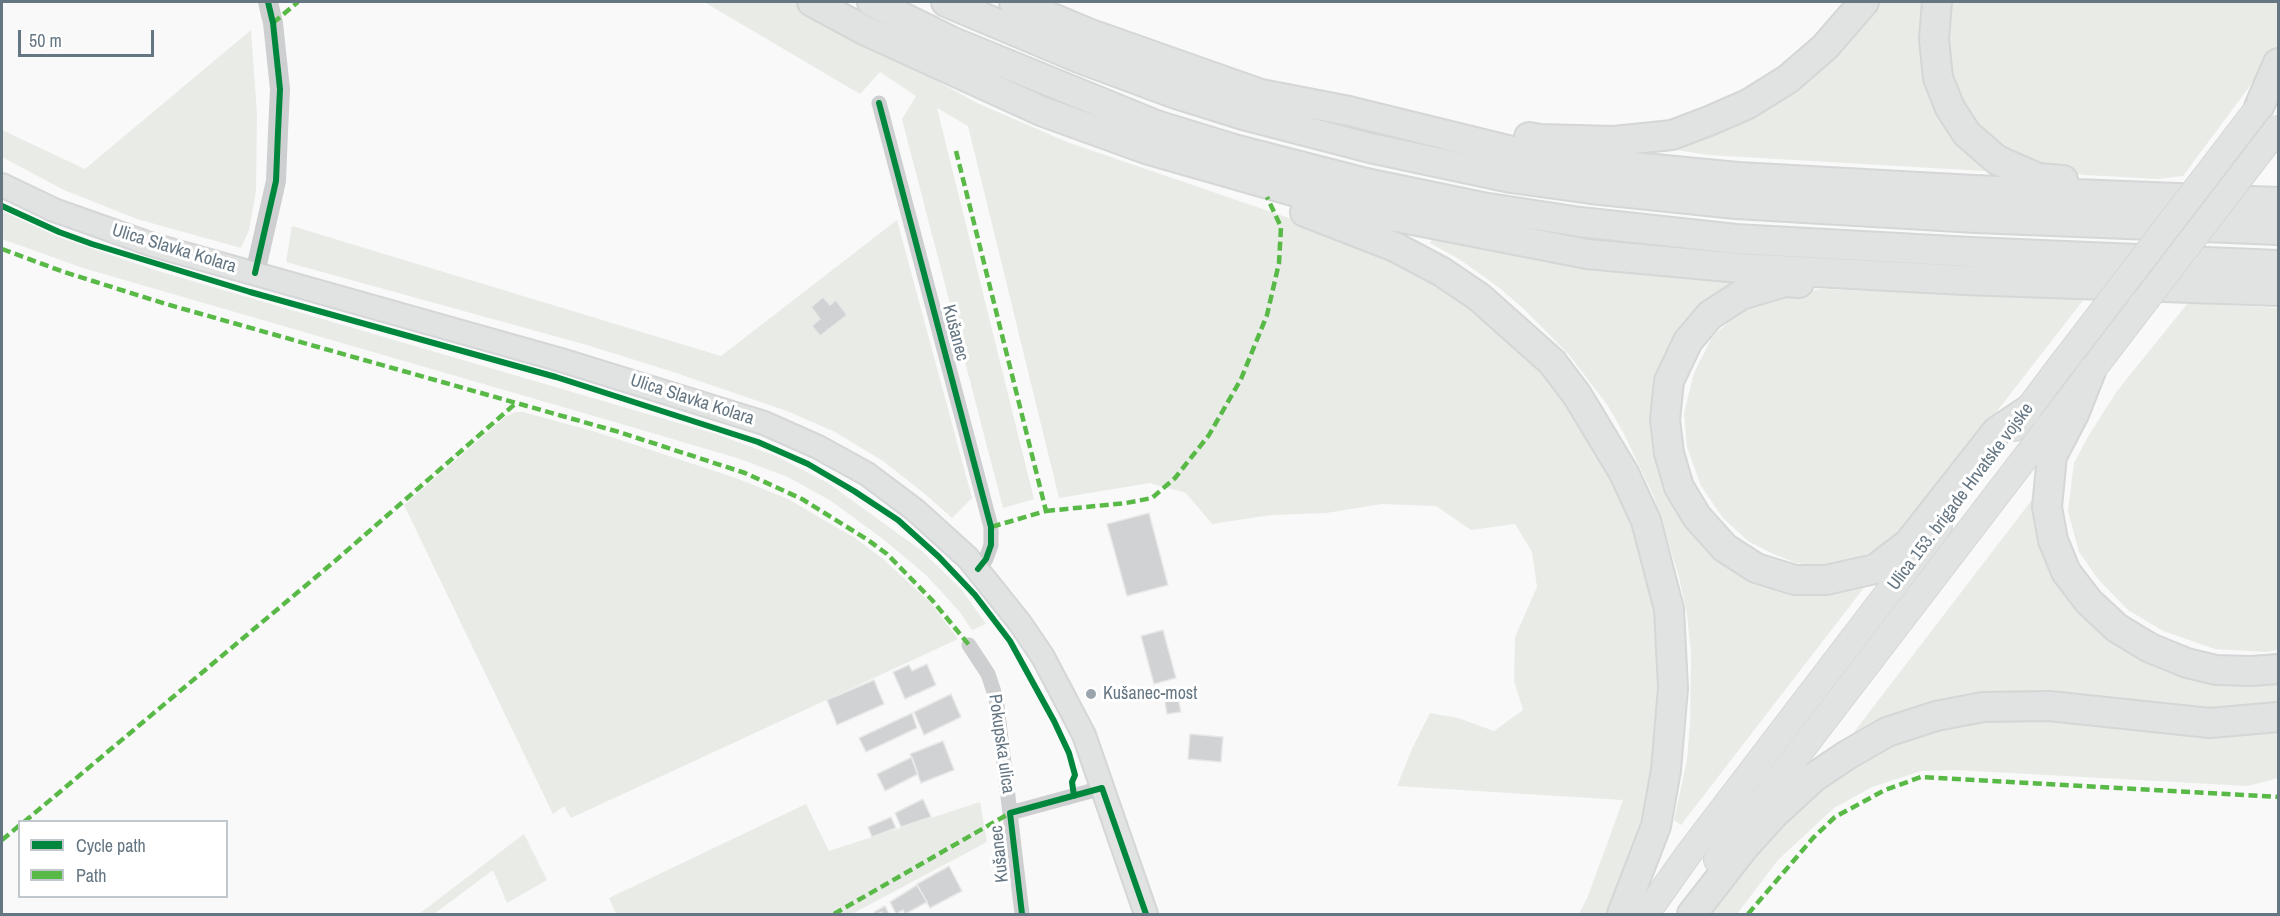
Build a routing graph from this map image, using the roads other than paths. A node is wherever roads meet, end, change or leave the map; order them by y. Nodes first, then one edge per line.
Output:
1 (268, 2) edge
2 (812, 2) edge
3 (872, 2) edge
4 (946, 2) edge
5 (1014, 2) edge
6 (1864, 2) edge
7 (1938, 2) edge
8 (2278, 63) edge
9 (2278, 82) edge
10 (879, 103) dead end
11 (2259, 108) junction
12 (1349, 111) junction
13 (2278, 128) edge
14 (1146, 149) junction
15 (2, 185) edge
16 (2188, 200) junction
17 (2278, 202) edge
18 (2278, 230) edge
19 (2278, 265) edge
20 (255, 273) junction
21 (1964, 280) junction
22 (2271, 295) edge
23 (2091, 371) junction
24 (2027, 411) junction
25 (978, 569) junction
26 (969, 645) dead end
27 (2278, 669) edge
28 (2278, 717) edge
29 (1102, 788) junction
30 (1010, 813) junction
31 (1022, 915) edge
32 (1146, 915) edge
33 (1622, 915) edge
34 (1646, 915) edge
35 (1679, 915) edge
36 (1692, 915) edge

1 - 20 street
2 - 14 highway
3 - 19 highway
4 - 18 highway
5 - 12 highway
6 - 12 highway
7 - 16 highway
8 - 11 highway
9 - 11 main road, Ulica 153. brigade Hrvatske vojske
10 - 25 street, Kušanec
11 - 24 main road, Ulica 153. brigade Hrvatske vojske, bridge
12 - 16 highway
13 - 23 main road, Ulica 153. brigade Hrvatske vojske, bridge
14 - 21 highway
14 - 33 highway
15 - 20 main road, Ulica Slavka Kolara
16 - 17 highway
20 - 25 main road, Ulica Slavka Kolara
21 - 22 highway
21 - 24 highway
23 - 27 highway
23 - 35 main road, Ulica 153. brigade Hrvatske vojske
24 - 34 main road, Ulica 153. brigade Hrvatske vojske
25 - 29 main road, Ulica Slavka Kolara
26 - 30 street, Pokupska ulica
28 - 36 highway
29 - 30 street, Kušanec
29 - 32 main road, Ulica Slavka Kolara
30 - 31 street, Kušanec

